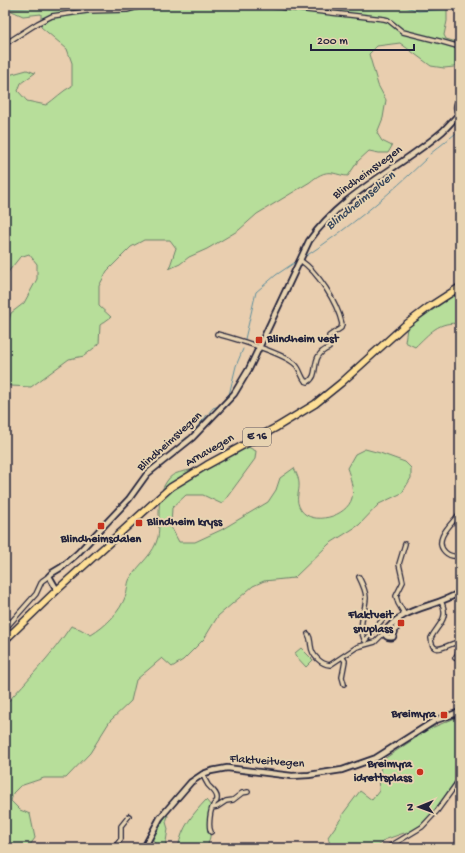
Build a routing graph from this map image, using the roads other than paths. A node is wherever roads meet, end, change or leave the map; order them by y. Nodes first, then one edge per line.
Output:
1 (145, 5) edge
2 (263, 5) edge
3 (5, 44) edge
4 (460, 47) edge
5 (460, 96) edge
6 (459, 114) edge
7 (300, 260) junction
8 (460, 287) edge
9 (218, 334) dead end
10 (259, 348) junction
11 (460, 513) edge
12 (405, 544) dead end
13 (460, 556) edge
14 (49, 576) junction
15 (360, 577) dead end
16 (57, 590) junction
17 (460, 592) edge
18 (441, 601) junction
19 (405, 614) junction
20 (399, 619) junction
21 (382, 620) dead end
22 (5, 629) edge
23 (384, 633) junction
24 (308, 634) dead end
25 (5, 640) edge
26 (365, 643) junction
27 (460, 650) edge
28 (343, 658) junction
29 (455, 658) dead end
30 (344, 684) dead end
31 (460, 712) edge
32 (203, 774) junction
33 (460, 779) edge
34 (248, 792) dead end
35 (212, 808) junction
36 (129, 816) dead end
37 (211, 832) dead end
38 (114, 848) edge
39 (144, 848) edge
40 (387, 848) edge

1 - 3 street
2 - 4 street
5 - 6 street
6 - 7 street, Blindheimsvegen
7 - 10 street, Blindheimsvegen
7 - 10 street
8 - 16 highway, Arnavegen / E 16
9 - 10 street
10 - 14 street, Blindheimsvegen
11 - 13 street
12 - 19 street
14 - 16 street
14 - 22 street, Blindheimsvegen
15 - 26 street
16 - 25 highway, Arnavegen / E 16
17 - 18 street
18 - 19 street
18 - 27 street
19 - 20 street
20 - 23 street
20 - 23 street
21 - 26 street
23 - 26 street
24 - 28 street
26 - 28 street
27 - 29 street
28 - 30 street
31 - 32 street, Flaktveitvegen
32 - 35 street
32 - 39 street, Flaktveitvegen
33 - 40 street
34 - 35 street
35 - 37 street
36 - 38 street

